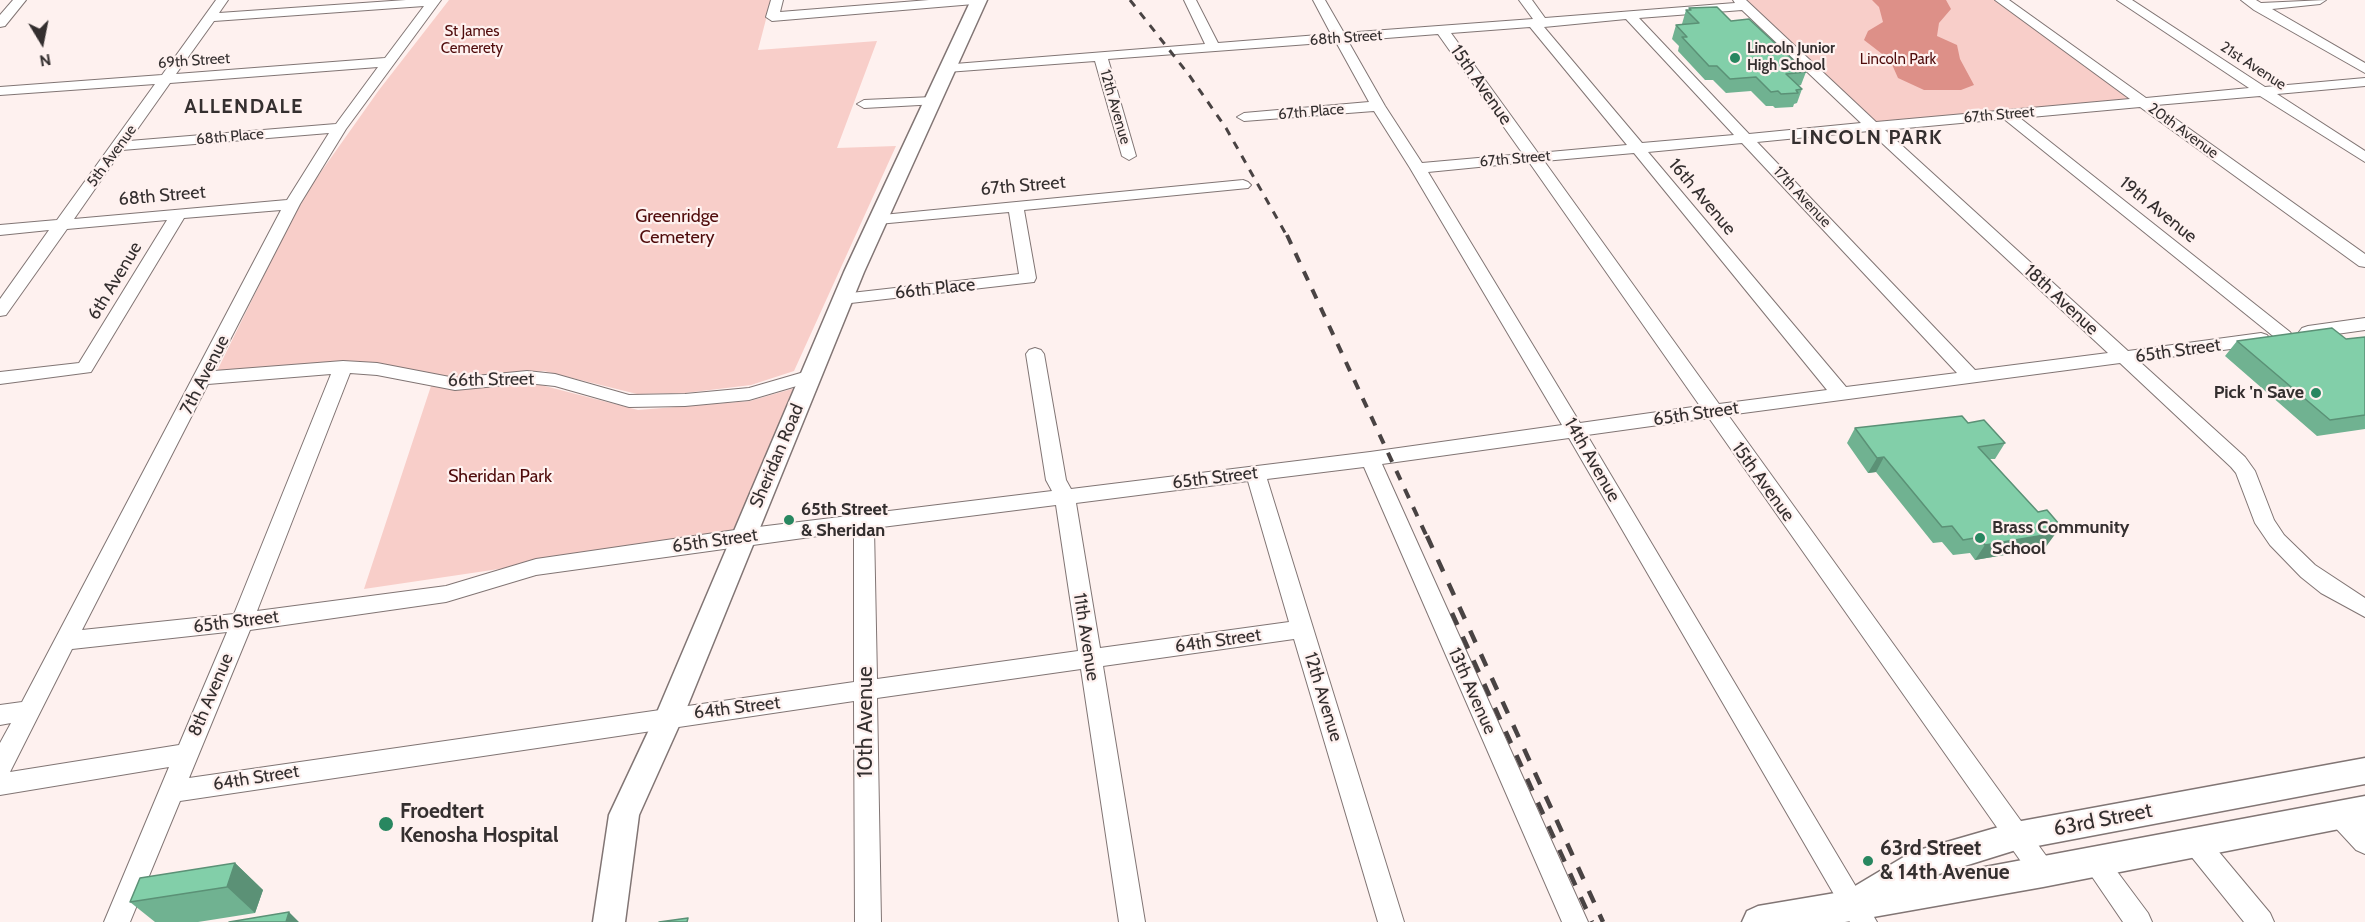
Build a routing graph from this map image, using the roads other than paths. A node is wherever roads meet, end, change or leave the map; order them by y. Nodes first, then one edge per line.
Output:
1 (20, 0) edge
2 (222, 0) edge
3 (777, 0) edge
4 (976, 0) edge
5 (1191, 0) edge
6 (1318, 0) edge
7 (1525, 0) edge
8 (2001, 0) edge
9 (2123, 0) edge
10 (2320, 0) edge
11 (434, 1) edge
12 (1742, 3) edge
13 (2253, 3) edge
14 (1630, 16) junction
15 (211, 17) junction
16 (0, 23) edge
17 (1539, 23) junction
18 (1443, 31) junction
19 (1342, 39) junction
20 (1214, 49) junction
21 (1101, 57) junction
22 (391, 62) junction
23 (947, 68) junction
24 (2365, 69) edge
25 (168, 80) junction
26 (2365, 82) edge
27 (0, 92) edge
28 (2263, 92) junction
29 (933, 101) junction
30 (2142, 102) junction
31 (864, 104) dead end
32 (1378, 106) junction
33 (2008, 114) junction
34 (1244, 117) dead end
35 (1873, 127) junction
36 (340, 128) junction
37 (1746, 138) junction
38 (120, 146) junction
39 (1636, 148) junction
40 (1129, 156) dead end
41 (1532, 157) junction
42 (2365, 159) edge
43 (1418, 168) junction
44 (1242, 185) dead end
45 (292, 204) junction
46 (1016, 207) junction
47 (179, 214) junction
48 (878, 219) junction
49 (61, 225) junction
50 (0, 230) edge
51 (2365, 262) edge
52 (842, 299) junction
53 (0, 311) edge
54 (2365, 324) edge
55 (2284, 336) junction
56 (1035, 354) dead end
57 (2125, 359) junction
58 (343, 367) junction
59 (811, 376) junction
60 (0, 378) edge
61 (204, 378) junction
62 (1972, 378) junction
63 (1842, 395) junction
64 (1712, 411) junction
65 (1575, 431) junction
66 (1370, 459) junction
67 (1255, 473) junction
68 (1065, 496) junction
69 (864, 523) junction
70 (742, 537) junction
71 (2365, 608) edge
72 (242, 622) junction
73 (1303, 629) junction
74 (67, 641) junction
75 (1089, 658) junction
76 (866, 691) junction
77 (30, 711) junction
78 (0, 715) edge
79 (669, 717) junction
80 (187, 754) junction
81 (0, 766) edge
82 (2365, 771) edge
83 (0, 784) edge
84 (172, 791) junction
85 (2353, 812) edge
86 (2016, 836) junction
87 (2195, 842) junction
88 (2365, 842) edge
89 (2094, 862) junction
90 (2043, 872) junction
91 (1858, 914) edge
92 (117, 922) edge
93 (609, 922) edge
94 (868, 922) edge
95 (1132, 922) edge
96 (1391, 922) edge
97 (1575, 922) edge
98 (1758, 922) edge
99 (2139, 922) edge
100 (2261, 922) edge

1 - 16 street
2 - 15 street, 5th Avenue
3 - 4 street
4 - 23 main road, Sheridan Road
5 - 20 street
6 - 19 street, 14th Avenue
7 - 17 street, 16th Avenue
8 - 30 street, 20th Avenue
9 - 28 street, 21st Avenue
10 - 13 street
11 - 15 street
11 - 22 street, 7th Avenue
12 - 14 street, 68th Street
12 - 35 street, 18th Avenue
13 - 24 street
14 - 17 street, 68th Street
14 - 37 street, 17th Avenue
15 - 25 street, 5th Avenue
17 - 18 street, 68th Street
17 - 39 street, 16th Avenue
18 - 19 street, 68th Street
18 - 41 street, 15th Avenue
19 - 20 street, 68th Street
19 - 32 street, 14th Avenue
20 - 21 street, 68th Street
21 - 23 street, 68th Street
21 - 40 street, 12th Avenue
22 - 25 street, 69th Street
22 - 36 street, 7th Avenue
23 - 29 main road, Sheridan Road
25 - 27 street, 69th Street
25 - 38 street, 5th Avenue
26 - 28 street, 67th Street
28 - 30 street, 67th Street
28 - 42 street, 21st Avenue
29 - 31 street
29 - 48 main road, Sheridan Road
30 - 33 street, 67th Street
30 - 51 street, 20th Avenue
32 - 34 street, 67th Place
32 - 43 street, 14th Avenue
33 - 35 street, 67th Street
33 - 55 street, 19th Avenue
35 - 37 street, 67th Street
35 - 57 street, 18th Avenue
36 - 38 street, 68th Place
36 - 45 street, 7th Avenue
37 - 39 street, 67th Street
37 - 62 street, 17th Avenue
38 - 49 street, 5th Avenue
39 - 41 street, 67th Street
39 - 63 street, 16th Avenue
41 - 43 street, 67th Street
41 - 64 street, 15th Avenue
43 - 65 street, 14th Avenue
44 - 46 street, 67th Street
45 - 47 street, 68th Street
45 - 61 street, 7th Avenue
46 - 48 street, 67th Street
46 - 52 street, 66th Place
47 - 49 street, 68th Street
47 - 60 street, 6th Avenue
48 - 52 main road, Sheridan Road
49 - 50 street, 68th Street
49 - 53 street, 5th Avenue
52 - 59 main road, Sheridan Road
54 - 55 street, 65th Street
55 - 57 street, 65th Street
56 - 68 street, 11th Avenue
57 - 62 street, 65th Street
57 - 71 street, 18th Avenue
58 - 59 street, 66th Street
58 - 61 street, 66th Street
58 - 72 street, 8th Avenue
59 - 70 main road, Sheridan Road
61 - 74 street, 7th Avenue
62 - 63 street, 65th Street
63 - 64 street, 65th Street
64 - 65 street, 65th Street
64 - 86 street, 15th Avenue
65 - 66 street, 65th Street
65 - 91 street, 14th Avenue
66 - 67 street, 65th Street
66 - 97 street, 13th Avenue
67 - 68 street, 65th Street
67 - 73 street, 12th Avenue
68 - 69 street, 65th Street
68 - 75 street, 11th Avenue
69 - 70 street, 65th Street
69 - 76 street, 10th Avenue
70 - 72 street, 65th Street
70 - 79 main road, Sheridan Road
72 - 74 street, 65th Street
72 - 80 street, 8th Avenue
73 - 75 street, 64th Street
73 - 96 street, 12th Avenue
74 - 77 street, 7th Avenue
75 - 76 street, 64th Street
75 - 95 street, 11th Avenue
76 - 79 street, 64th Street
76 - 94 street, 10th Avenue
77 - 78 street
77 - 81 street, 7th Avenue
79 - 84 street, 64th Street
79 - 93 main road, Sheridan Road
80 - 83 street
80 - 84 street, 8th Avenue
82 - 86 main road, 63rd Street
84 - 92 street, 8th Avenue
85 - 87 main road, 63rd Street
85 - 88 street
86 - 90 street, 15th Avenue
86 - 91 main road, 63rd Street
87 - 89 main road, 63rd Street
87 - 100 street
89 - 90 main road, 63rd Street
89 - 99 street
90 - 91 main road, 63rd Street
91 - 98 main road, 63rd Street

